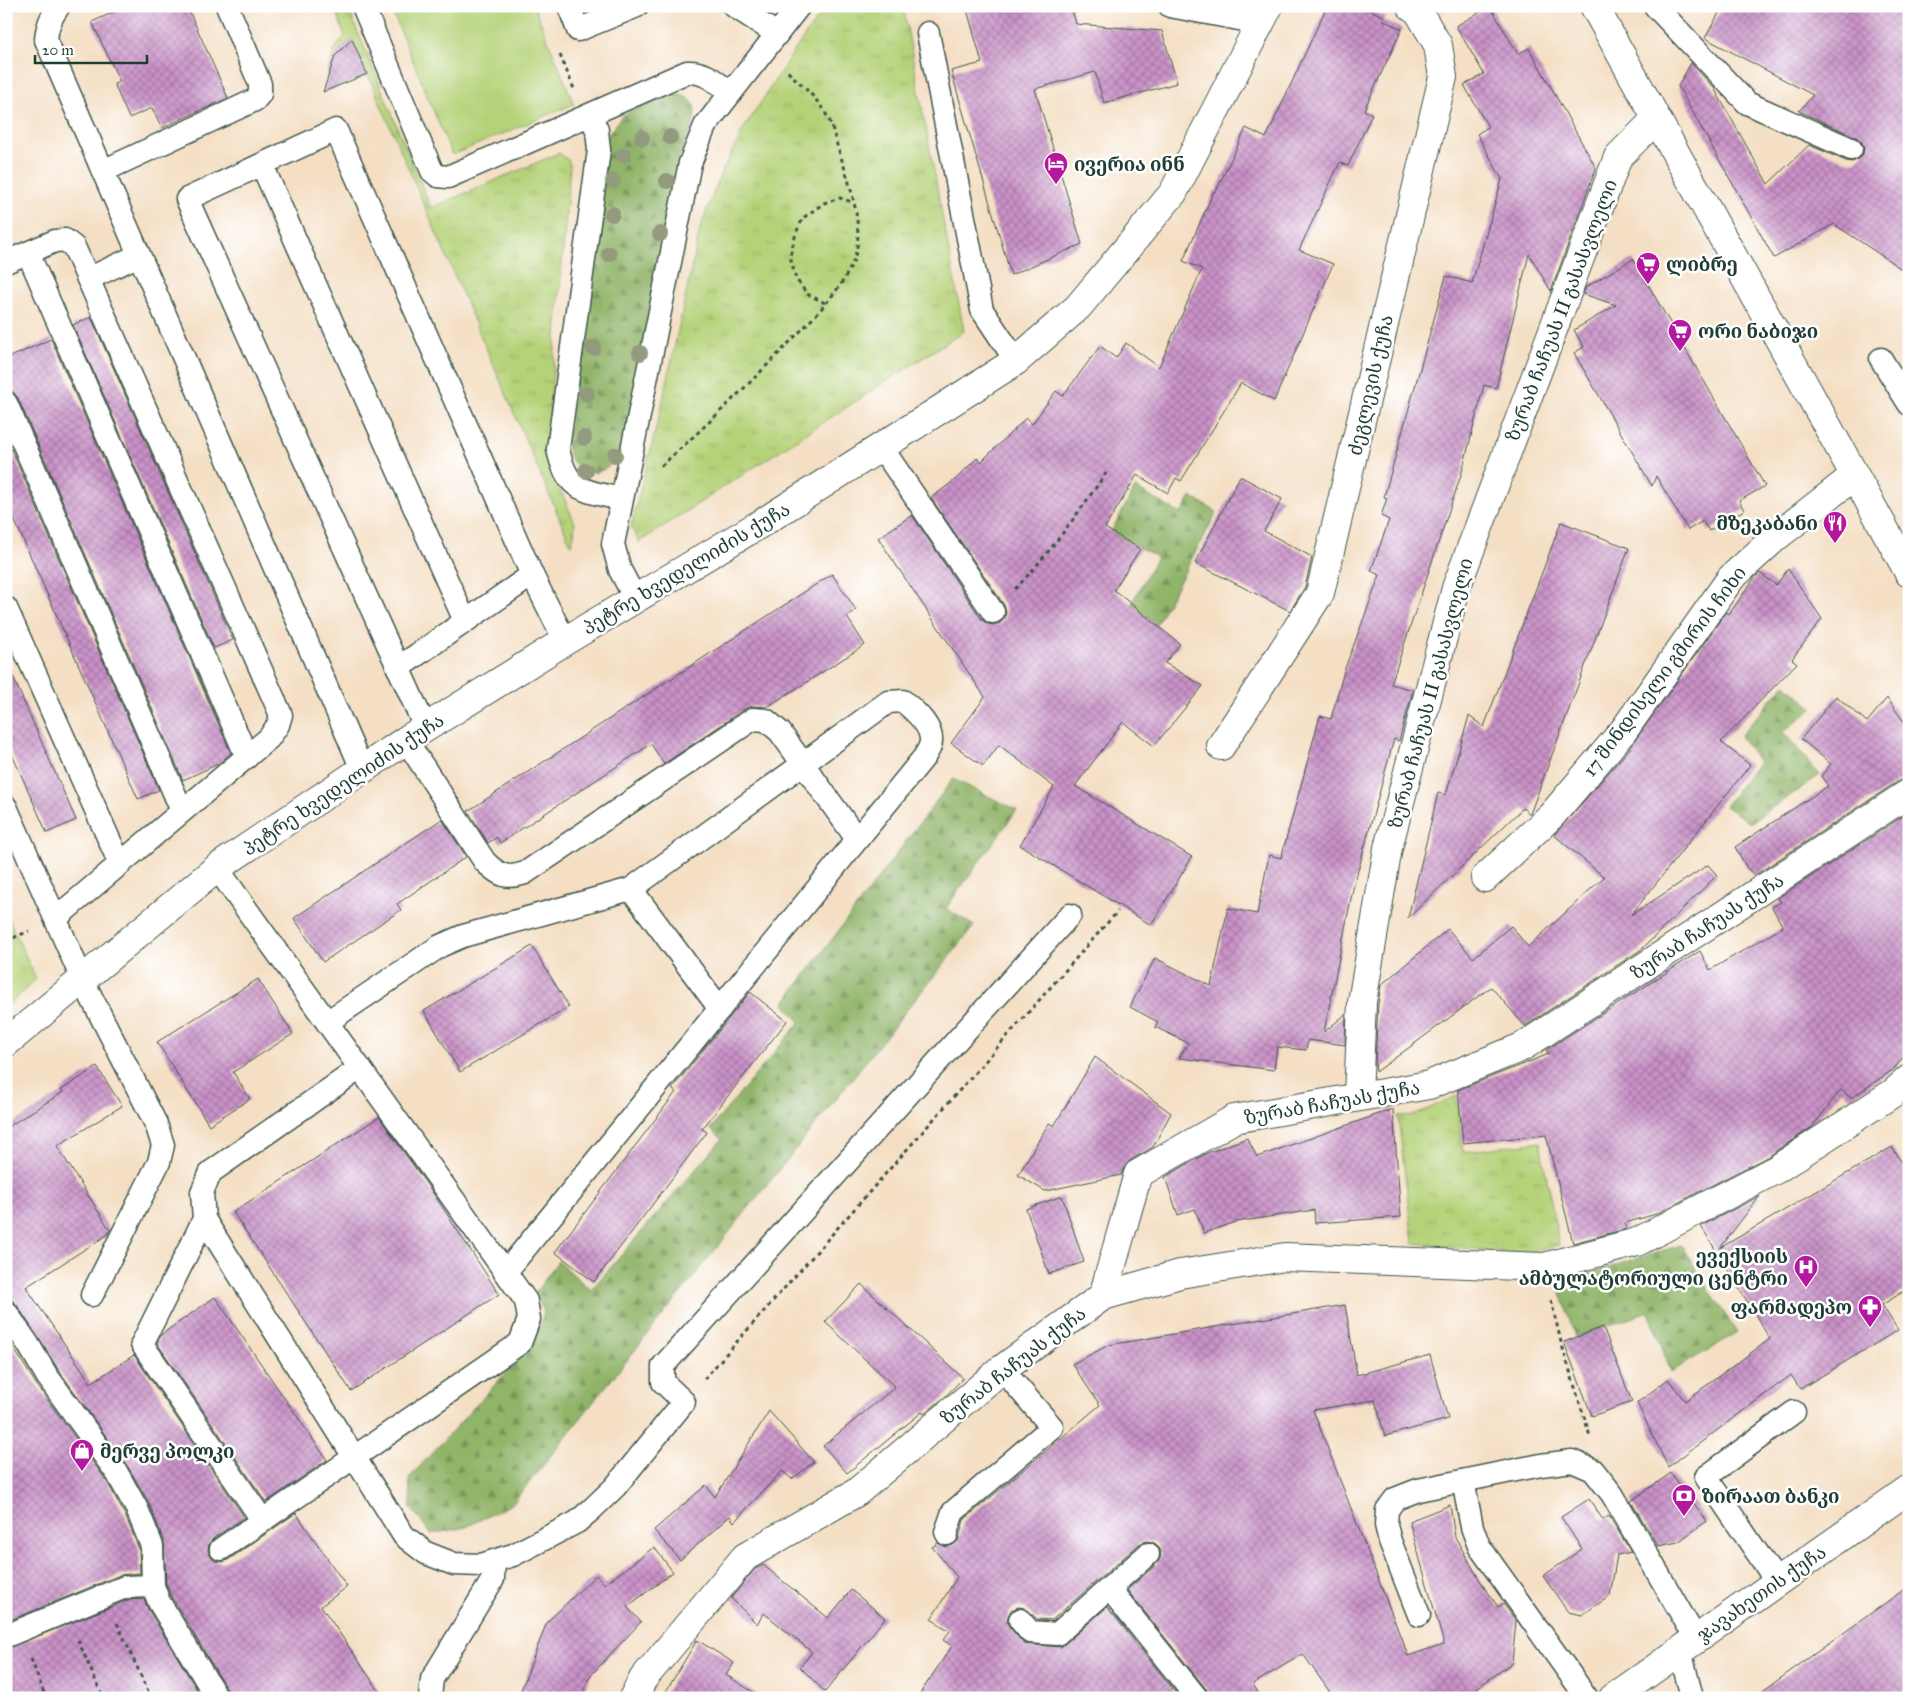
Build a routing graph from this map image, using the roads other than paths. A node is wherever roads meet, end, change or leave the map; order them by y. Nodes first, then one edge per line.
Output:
1 (59, 6) edge
2 (227, 6) edge
3 (363, 6) edge
4 (568, 6) edge
5 (637, 6) edge
6 (734, 6) edge
7 (799, 6) edge
8 (1170, 6) edge
9 (1411, 6) edge
10 (1594, 6) edge
11 (1655, 6) edge
12 (1264, 15) edge
13 (928, 34) dead end
14 (771, 42) junction
15 (730, 93) junction
16 (588, 116) junction
17 (1656, 119) junction
18 (1851, 149) dead end
19 (262, 165) junction
20 (102, 171) junction
21 (28, 252) junction
22 (139, 255) junction
23 (6, 262) edge
24 (88, 279) junction
25 (1881, 359) dead end
26 (1016, 361) junction
27 (6, 403) edge
28 (1909, 404) edge
29 (882, 448) junction
30 (1854, 476) junction
31 (622, 491) junction
32 (1909, 573) edge
33 (532, 575) junction
34 (636, 600) junction
35 (6, 608) edge
36 (993, 612) road end
37 (465, 621) junction
38 (565, 640) junction
39 (398, 668) junction
40 (415, 733) junction
41 (1221, 746) dead end
42 (247, 757) junction
43 (804, 764) junction
44 (362, 769) junction
45 (1909, 793) edge
46 (6, 807) edge
47 (182, 811) junction
48 (857, 839) junction
49 (120, 864) junction
50 (217, 868) junction
51 (1485, 878) dead end
52 (631, 889) junction
53 (1070, 915) dead end
54 (56, 918) junction
55 (83, 981) junction
56 (720, 1009) junction
57 (327, 1022) junction
58 (6, 1043) edge
59 (360, 1068) junction
60 (1909, 1078) edge
61 (1358, 1096) junction
62 (204, 1219) junction
63 (505, 1273) junction
64 (92, 1295) dead end
65 (1103, 1296) junction
66 (6, 1312) edge
67 (1002, 1369) junction
68 (1794, 1412) dead end
69 (355, 1457) junction
70 (1463, 1481) junction
71 (1909, 1489) edge
72 (262, 1521) junction
73 (948, 1534) dead end
74 (221, 1549) dead end
75 (1148, 1554) dead end
76 (494, 1562) junction
77 (1777, 1582) junction
78 (153, 1586) junction
79 (1109, 1588) junction
80 (1419, 1615) dead end
81 (1020, 1620) dead end
82 (13, 1633) edge
83 (1688, 1645) junction
84 (217, 1698) edge
85 (430, 1698) edge
86 (633, 1698) edge
87 (1197, 1698) edge
88 (1587, 1698) edge
89 (1613, 1698) edge
90 (1692, 1698) edge

1 - 20 lane
2 - 20 lane
3 - 16 lane
4 - 5 lane
6 - 14 lane
7 - 14 lane
8 - 12 lane
9 - 41 street, ძეგლევის ქუჩა
10 - 17 street
11 - 18 lane
12 - 26 street, პეტრე ხვედელიძის ქუჩა
13 - 26 lane
14 - 15 lane
15 - 16 lane
15 - 31 lane
16 - 31 lane
17 - 30 street
17 - 61 street, ზურაბ ჩაჩუას II გასასვლელი
19 - 33 lane
19 - 37 lane
19 - 39 lane
20 - 22 lane
21 - 23 lane
21 - 24 lane
21 - 42 lane
22 - 24 lane
22 - 44 lane
24 - 42 lane
25 - 28 lane
26 - 29 street, პეტრე ხვედელიძის ქუჩა
27 - 47 lane
29 - 34 street, პეტრე ხვედელიძის ქუჩა
29 - 36 lane
30 - 32 street
30 - 51 street, 17 შინდისელი გმირის ჩიხი
31 - 34 lane
33 - 37 lane
33 - 38 lane
34 - 38 street, პეტრე ხვედელიძის ქუჩა
35 - 49 lane
37 - 39 lane
38 - 40 street, პეტრე ხვედელიძის ქუჩა
39 - 40 lane
40 - 43 lane
40 - 44 street, პეტრე ხვედელიძის ქუჩა
42 - 47 lane
43 - 48 lane
43 - 48 lane
43 - 52 lane
44 - 50 street, პეტრე ხვედელიძის ქუჩა
45 - 61 street, ზურაბ ჩაჩუას ქუჩა
46 - 54 lane
47 - 49 lane
48 - 56 lane
49 - 54 lane
50 - 55 street, პეტრე ხვედელიძის ქუჩა
50 - 57 lane
52 - 56 lane
52 - 57 lane
53 - 76 lane
54 - 55 lane
55 - 58 street, პეტრე ხვედელიძის ქუჩა
55 - 64 lane
56 - 63 lane
57 - 59 lane
59 - 62 lane
59 - 63 lane
60 - 65 street
61 - 65 street, ზურაბ ჩაჩუას ქუჩა
62 - 69 lane
62 - 72 lane
63 - 69 lane
65 - 67 street, ზურაბ ჩაჩუას ქუჩა
66 - 78 lane
67 - 73 lane
67 - 86 street, ზურაბ ჩაჩუას ქუჩა
68 - 77 lane
69 - 72 lane
69 - 76 lane
70 - 80 lane
70 - 83 lane
70 - 88 lane
71 - 77 street, ჯავახეთის ქუჩა
72 - 74 lane
75 - 79 lane
76 - 85 lane
77 - 83 street, ჯავახეთის ქუჩა
78 - 82 lane
78 - 84 lane
79 - 81 lane
79 - 87 lane
83 - 89 street, ჯავახეთის ქუჩა
83 - 90 lane

